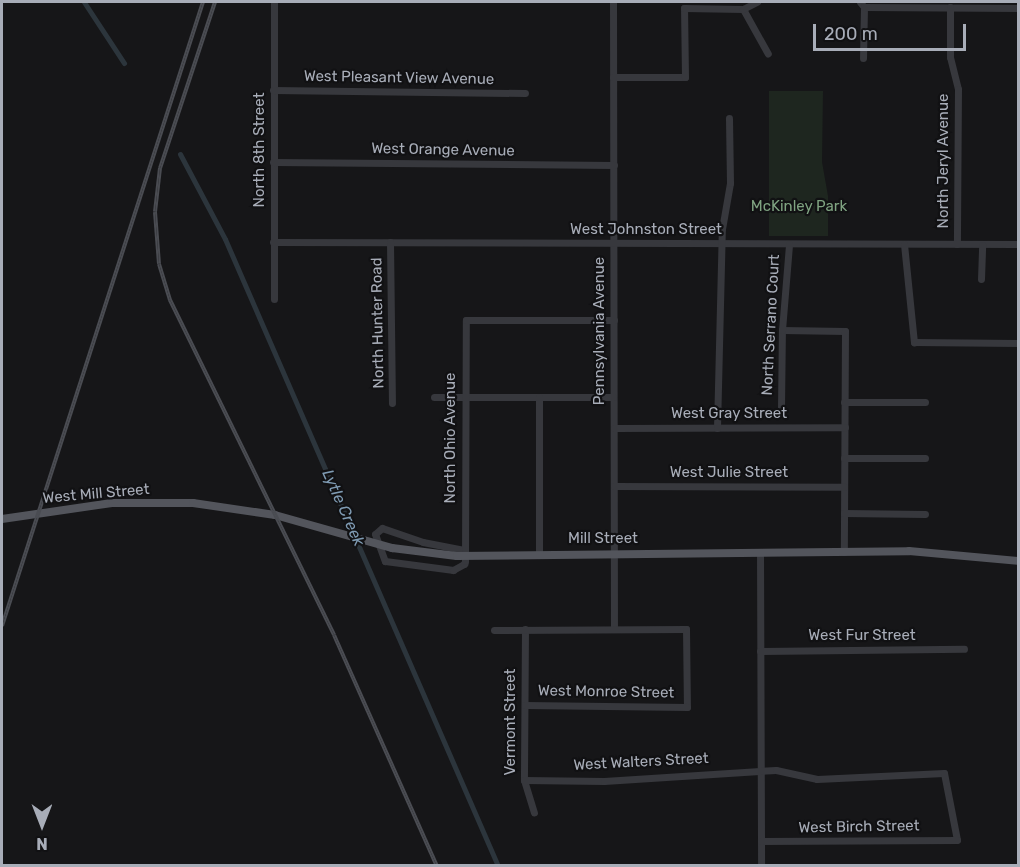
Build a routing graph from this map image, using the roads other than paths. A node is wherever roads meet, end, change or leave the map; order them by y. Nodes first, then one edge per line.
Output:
1 (274, 2) edge
2 (613, 2) edge
3 (757, 2) edge
4 (862, 4) edge
5 (950, 7) junction
6 (1018, 8) edge
7 (743, 9) junction
8 (768, 54) dead end
9 (863, 58) dead end
10 (613, 77) junction
11 (273, 90) junction
12 (525, 93) dead end
13 (729, 118) dead end
14 (273, 162) junction
15 (614, 165) junction
16 (273, 242) junction
17 (390, 242) junction
18 (614, 243) junction
19 (723, 244) junction
20 (789, 244) junction
21 (904, 244) junction
22 (957, 244) junction
23 (982, 244) junction
24 (1018, 244) edge
25 (981, 279) dead end
26 (274, 299) dead end
27 (614, 320) junction
28 (782, 330) junction
29 (1018, 343) edge
30 (434, 397) dead end
31 (465, 397) junction
32 (540, 397) junction
33 (613, 397) junction
34 (844, 402) junction
35 (925, 402) dead end
36 (392, 404) dead end
37 (781, 407) dead end
38 (844, 427) junction
39 (614, 428) junction
40 (717, 428) junction
41 (844, 458) junction
42 (925, 458) dead end
43 (614, 486) junction
44 (844, 487) junction
45 (193, 504) joint
46 (844, 513) junction
47 (925, 514) dead end
48 (2, 519) edge
49 (613, 552) junction
50 (760, 552) junction
51 (844, 552) junction
52 (464, 553) junction
53 (539, 553) junction
54 (1018, 561) edge
55 (525, 629) junction
56 (614, 629) junction
57 (494, 630) dead end
58 (964, 649) dead end
59 (760, 651) junction
60 (525, 705) junction
61 (759, 770) junction
62 (524, 780) junction
63 (534, 813) dead end
64 (957, 840) joint
65 (761, 841) junction
66 (761, 866) edge

1 - 11 street, North 8th Street
2 - 10 street, Pennsylvania Avenue
3 - 7 street
4 - 5 street
4 - 9 street
5 - 6 street
5 - 22 street, North Jeryl Avenue
7 - 8 street
7 - 10 street
10 - 15 street, Pennsylvania Avenue
11 - 12 street, West Pleasant View Avenue
11 - 14 street, North 8th Street
13 - 19 street
14 - 15 street, West Orange Avenue
14 - 16 street, North 8th Street
15 - 18 street, Pennsylvania Avenue
16 - 17 street, West Johnston Street
16 - 26 street, North 8th Street
17 - 18 street, West Johnston Street
17 - 36 street, North Hunter Road
18 - 19 street, West Johnston Street
18 - 27 street, Pennsylvania Avenue
19 - 20 street, West Johnston Street
19 - 40 street
20 - 21 street, West Johnston Street
20 - 28 street, North Serrano Court
21 - 22 street, West Johnston Street
21 - 29 street
22 - 23 street, West Johnston Street
23 - 24 street, West Johnston Street
23 - 25 street
27 - 31 street, North Ohio Avenue
27 - 33 street, Pennsylvania Avenue
28 - 34 street
28 - 37 street, North Serrano Court
30 - 31 street
31 - 32 street
31 - 52 street, North Ohio Avenue
32 - 33 street
32 - 53 street
33 - 39 street, Pennsylvania Avenue
34 - 35 street
34 - 38 street
38 - 40 street, West Gray Street
38 - 41 street
39 - 40 street, West Gray Street
39 - 43 street, Pennsylvania Avenue
41 - 42 street
41 - 44 street
43 - 44 street, West Julie Street
43 - 49 street, Pennsylvania Avenue
44 - 46 street
45 - 48 main road, West Mill Street
45 - 52 main road, Mill Street
46 - 47 street
46 - 51 street
49 - 50 main road, Mill Street
49 - 53 main road, Mill Street
49 - 56 street, Pennsylvania Avenue
50 - 51 main road, Mill Street
50 - 59 street
51 - 54 main road, Mill Street
52 - 52 street
52 - 53 main road, Mill Street
55 - 56 street
55 - 57 street
55 - 60 street, Vermont Street
56 - 60 street, West Monroe Street
58 - 59 street, West Fur Street
59 - 61 street
60 - 62 street, Vermont Street
61 - 62 street, West Walters Street
61 - 64 street, West Walters Street
61 - 65 street
62 - 63 street, Vermont Street
64 - 65 street, West Birch Street
65 - 66 street

